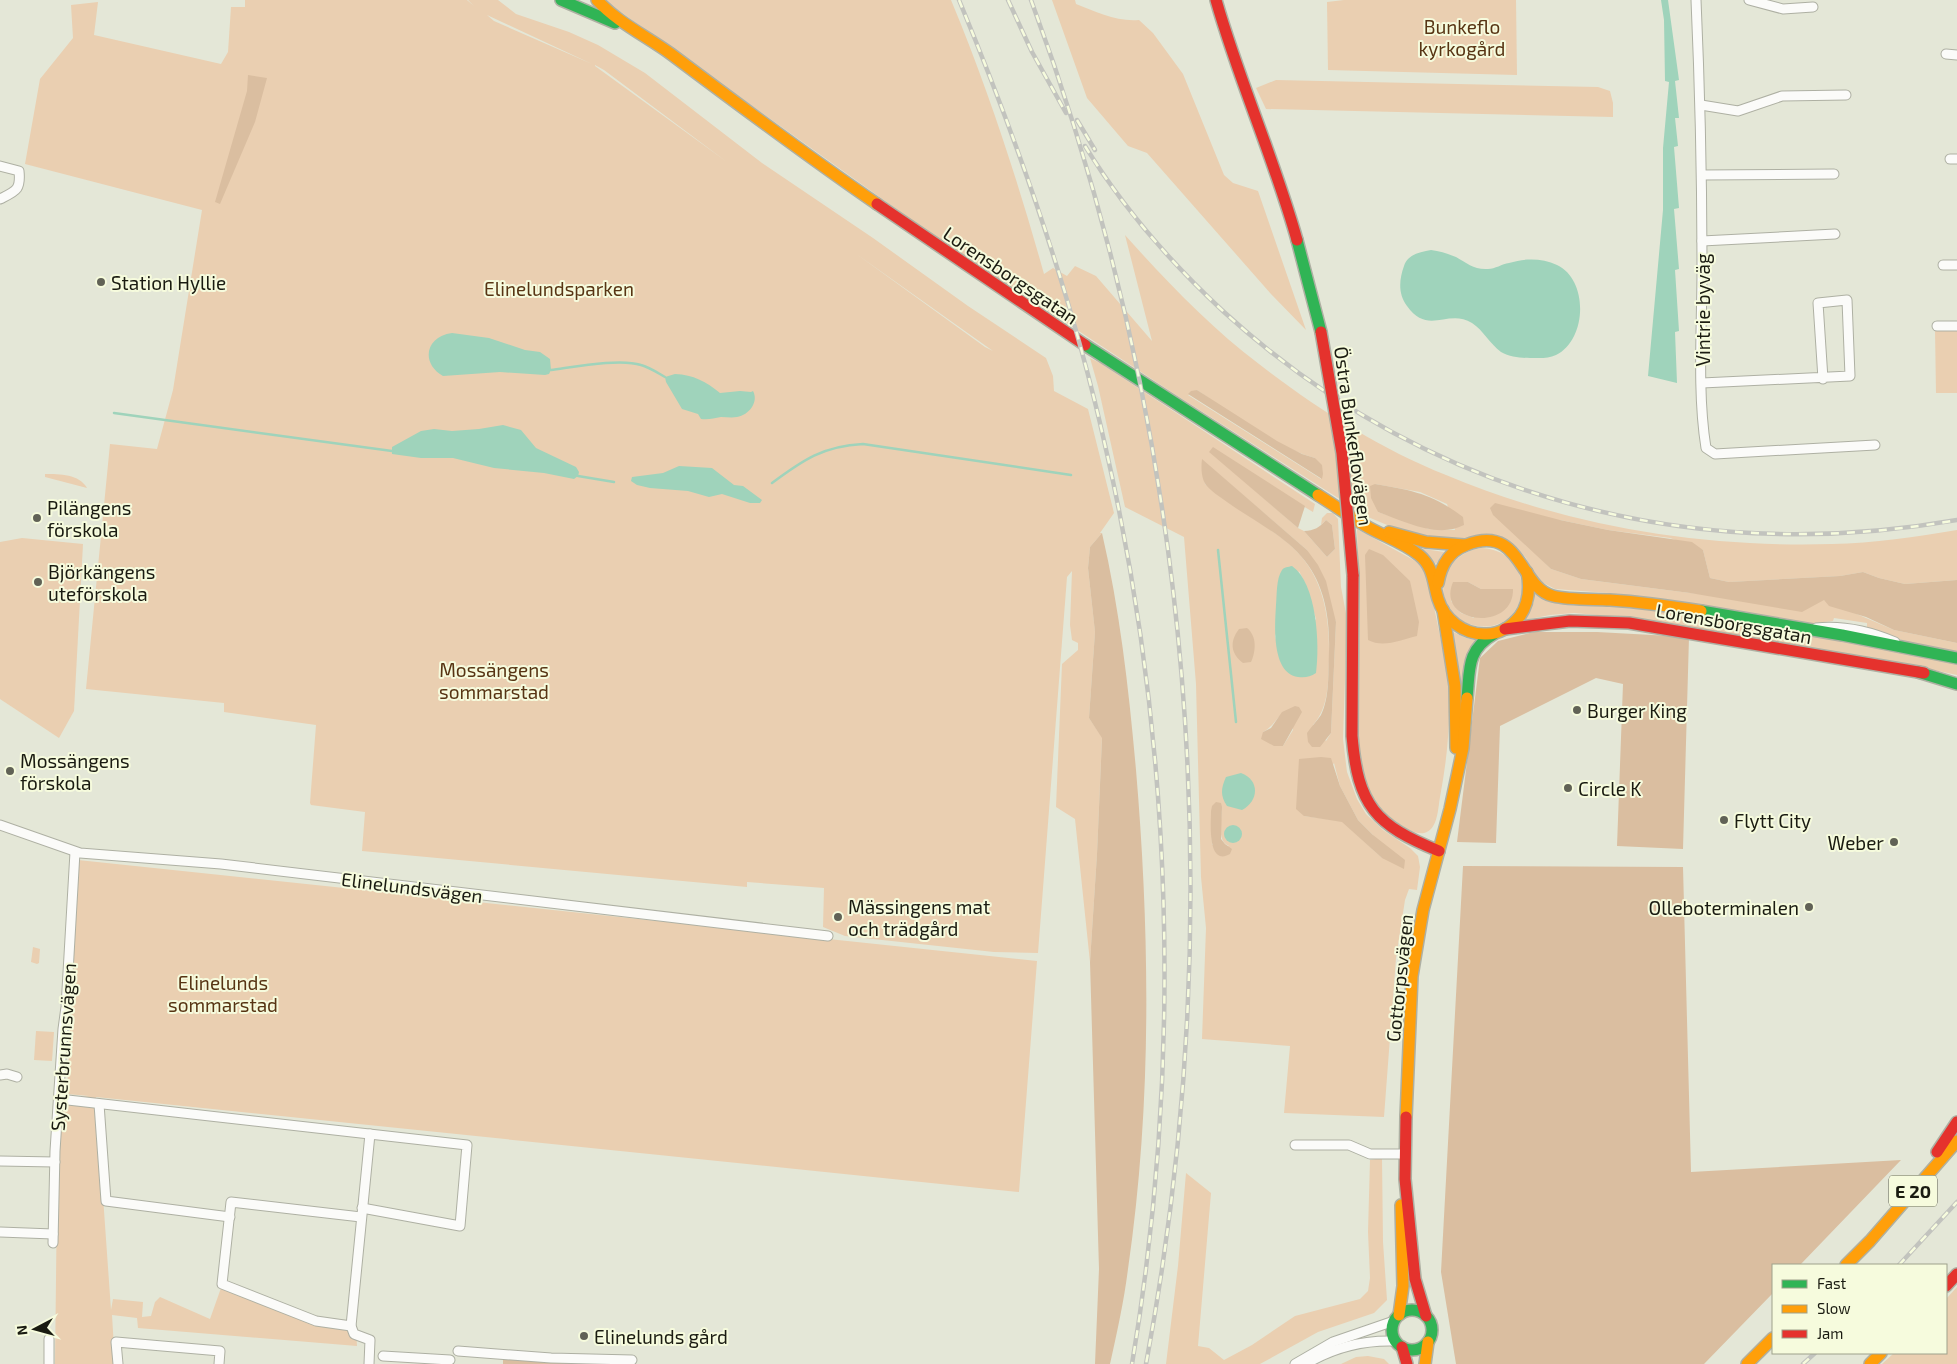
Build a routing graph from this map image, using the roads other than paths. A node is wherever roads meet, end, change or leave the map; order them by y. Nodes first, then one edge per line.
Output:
1 (561, 0) edge
2 (597, 0) edge
3 (1216, 0) edge
4 (1696, 0) edge
5 (1749, 0) edge
6 (1813, 6) dead end
7 (1946, 54) dead end
8 (1957, 55) edge
9 (675, 58) junction
10 (1846, 95) dead end
11 (1701, 105) junction
12 (0, 166) edge
13 (1834, 174) dead end
14 (1702, 175) junction
15 (0, 199) edge
16 (1835, 234) dead end
17 (1702, 241) junction
18 (1943, 264) dead end
19 (1957, 265) edge
20 (1938, 326) dead end
21 (1957, 326) edge
22 (1822, 379) junction
23 (1702, 383) junction
24 (1876, 445) dead end
25 (1337, 507) junction
26 (1466, 545) junction
27 (1527, 572) junction
28 (1437, 590) junction
29 (1442, 609) junction
30 (1501, 631) junction
31 (1957, 658) edge
32 (1957, 682) edge
33 (1450, 809) junction
34 (0, 825) edge
35 (1439, 851) junction
36 (75, 852) junction
37 (828, 936) dead end
38 (0, 1075) edge
39 (17, 1077) dead end
40 (59, 1099) junction
41 (99, 1104) junction
42 (1957, 1122) edge
43 (370, 1134) junction
44 (1957, 1141) edge
45 (1295, 1145) dead end
46 (1405, 1154) junction
47 (0, 1161) edge
48 (55, 1162) junction
49 (1405, 1179) junction
50 (361, 1213) junction
51 (230, 1217) junction
52 (0, 1232) edge
53 (1870, 1241) junction
54 (1847, 1264) edge
55 (1957, 1274) edge
56 (1947, 1285) edge
57 (1426, 1316) junction
58 (1397, 1318) junction
59 (351, 1326) junction
60 (49, 1339) dead end
61 (1772, 1339) edge
62 (1428, 1342) junction
63 (1399, 1344) junction
64 (458, 1351) dead end
65 (1880, 1354) edge
66 (383, 1356) dead end
67 (370, 1359) edge
68 (450, 1360) dead end
69 (632, 1360) dead end
70 (49, 1364) edge
71 (118, 1364) edge
72 (219, 1364) edge
73 (1294, 1364) edge
74 (1306, 1364) edge
75 (1407, 1364) edge
76 (1425, 1364) edge
77 (1747, 1364) edge
78 (1870, 1364) edge

1 - 9 main road, Lorensborgsgatan
2 - 9 main road, Lorensborgsgatan
3 - 35 main road, Östra Bunkeflovägen, bridge
4 - 11 street, Vintrie byväg
5 - 6 street
7 - 8 street
9 - 25 main road, Lorensborgsgatan
10 - 11 street
11 - 14 street, Vintrie byväg
12 - 15 street
13 - 14 street
14 - 17 street, Vintrie byväg
16 - 17 street
17 - 23 street, Vintrie byväg
18 - 19 street
20 - 21 street
22 - 22 street
22 - 23 street
23 - 24 street, Vintrie byväg
25 - 26 main road, Lorensborgsgatan
25 - 28 main road, Lorensborgsgatan
26 - 27 main road, Lorensborgsgatan
26 - 28 main road, Lorensborgsgatan
27 - 30 main road
27 - 31 main road, Lorensborgsgatan
28 - 29 main road, Lorensborgsgatan
29 - 30 main road, Lorensborgsgatan
29 - 33 main road, Gottorpsvägen
30 - 32 main road, Lorensborgsgatan
30 - 33 main road, Gottorpsvägen
33 - 35 main road, Gottorpsvägen
34 - 36 street, Elinelundsvägen
35 - 46 main road, Gottorpsvägen
36 - 37 street, Elinelundsvägen
36 - 40 street, Systerbrunnsvägen
38 - 39 street
40 - 41 street
40 - 48 street, Systerbrunnsvägen
41 - 43 street
41 - 51 street
42 - 53 main road
43 - 50 street
43 - 50 street
44 - 53 main road, E 20
45 - 46 street
46 - 49 main road, Gottorpsvägen
47 - 48 street
48 - 52 street, Systerbrunnsvägen
49 - 57 main road, Gottorpsvägen
49 - 58 main road, Gottorpsvägen
50 - 51 street
50 - 59 street
51 - 59 street
53 - 54 main road, E 20
55 - 56 main road
57 - 58 main road
57 - 62 main road, Gottorpsvägen
58 - 63 main road, Gottorpsvägen
58 - 73 street
59 - 67 street
60 - 70 street
61 - 77 main road
62 - 63 main road
62 - 76 main road, Gottorpsvägen
63 - 74 street
63 - 75 main road, Gottorpsvägen
64 - 69 street
65 - 78 main road
66 - 68 street
71 - 72 street

